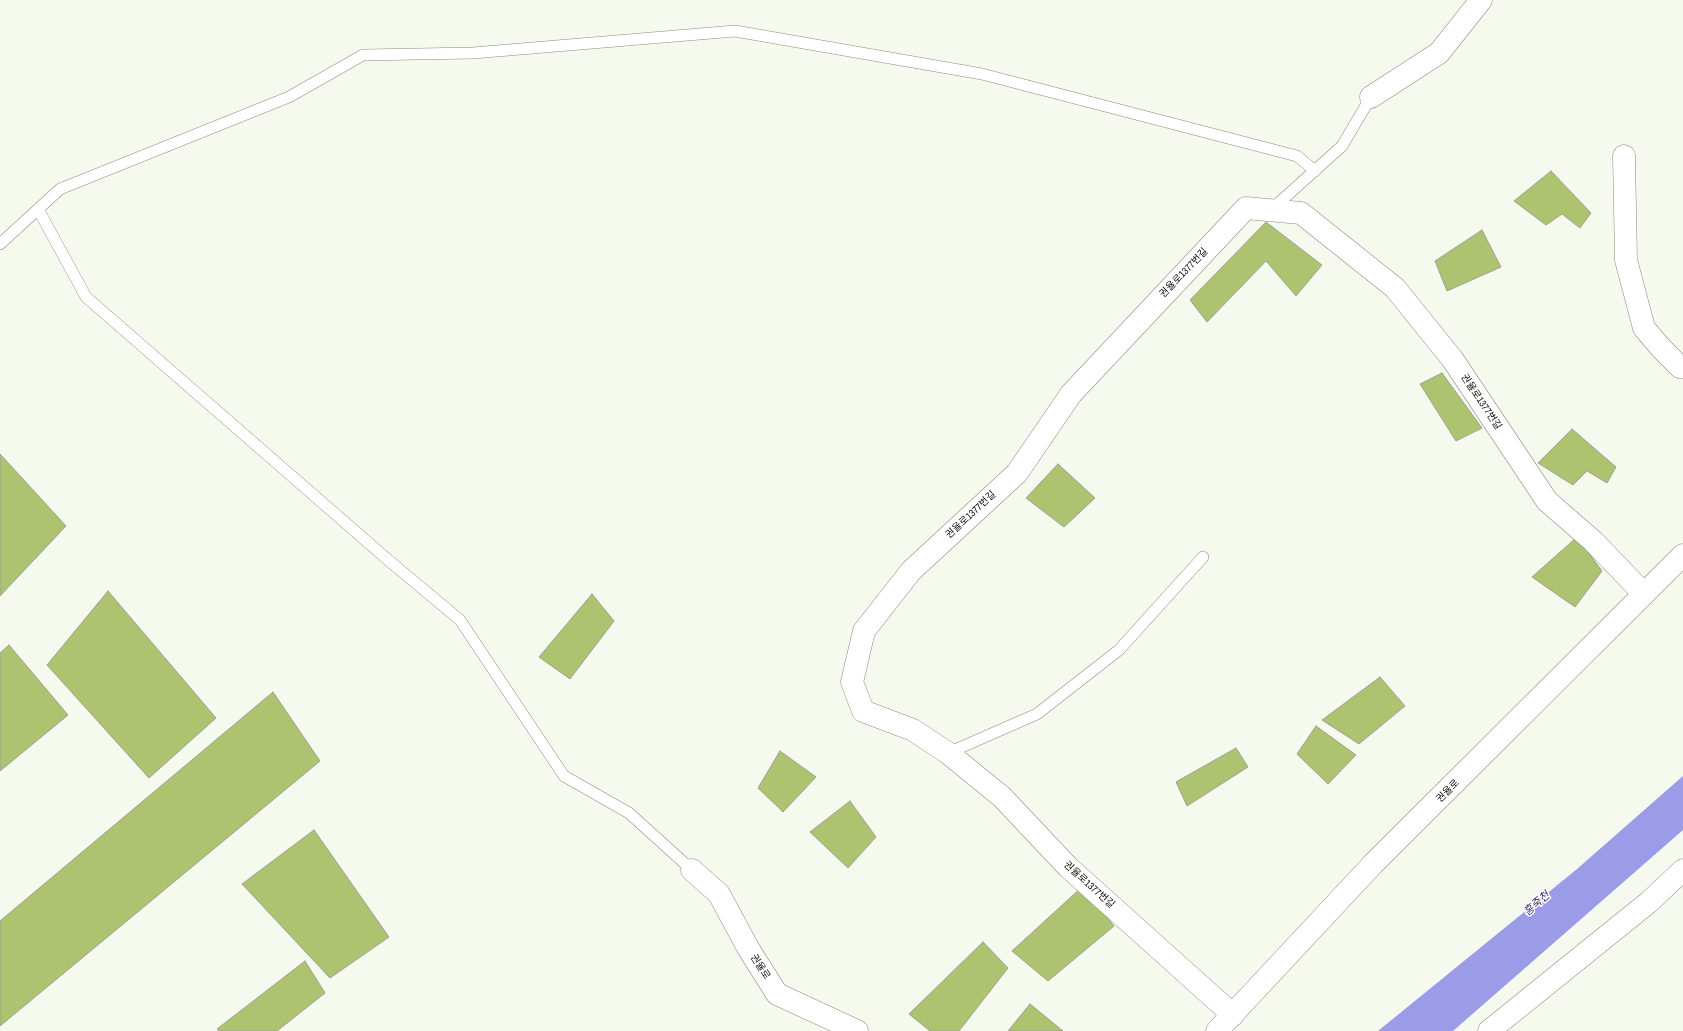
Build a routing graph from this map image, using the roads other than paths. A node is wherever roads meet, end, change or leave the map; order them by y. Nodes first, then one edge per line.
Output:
1 (1481, 0) edge
2 (1371, 97) joint
3 (1624, 156) dead end
4 (1315, 171) junction
5 (38, 209) junction
6 (1270, 210) junction
7 (0, 244) edge
8 (1683, 367) edge
9 (1683, 554) edge
10 (1203, 557) dead end
11 (1644, 594) junction
12 (948, 753) junction
13 (692, 870) joint
14 (1683, 870) edge
15 (1233, 1015) junction
16 (857, 1031) edge
17 (1217, 1031) edge
18 (1489, 1031) edge

1 - 2 street
2 - 4 lane
3 - 8 street
4 - 5 lane
4 - 6 lane
5 - 7 lane
5 - 13 lane
6 - 11 street, 권율로1377번길
6 - 12 street, 권율로1377번길
9 - 11 street, 권율로
10 - 12 lane
11 - 15 street, 권율로
12 - 15 street, 권율로1377번길
13 - 16 street, 권율로
14 - 18 street
15 - 17 street, 권율로

